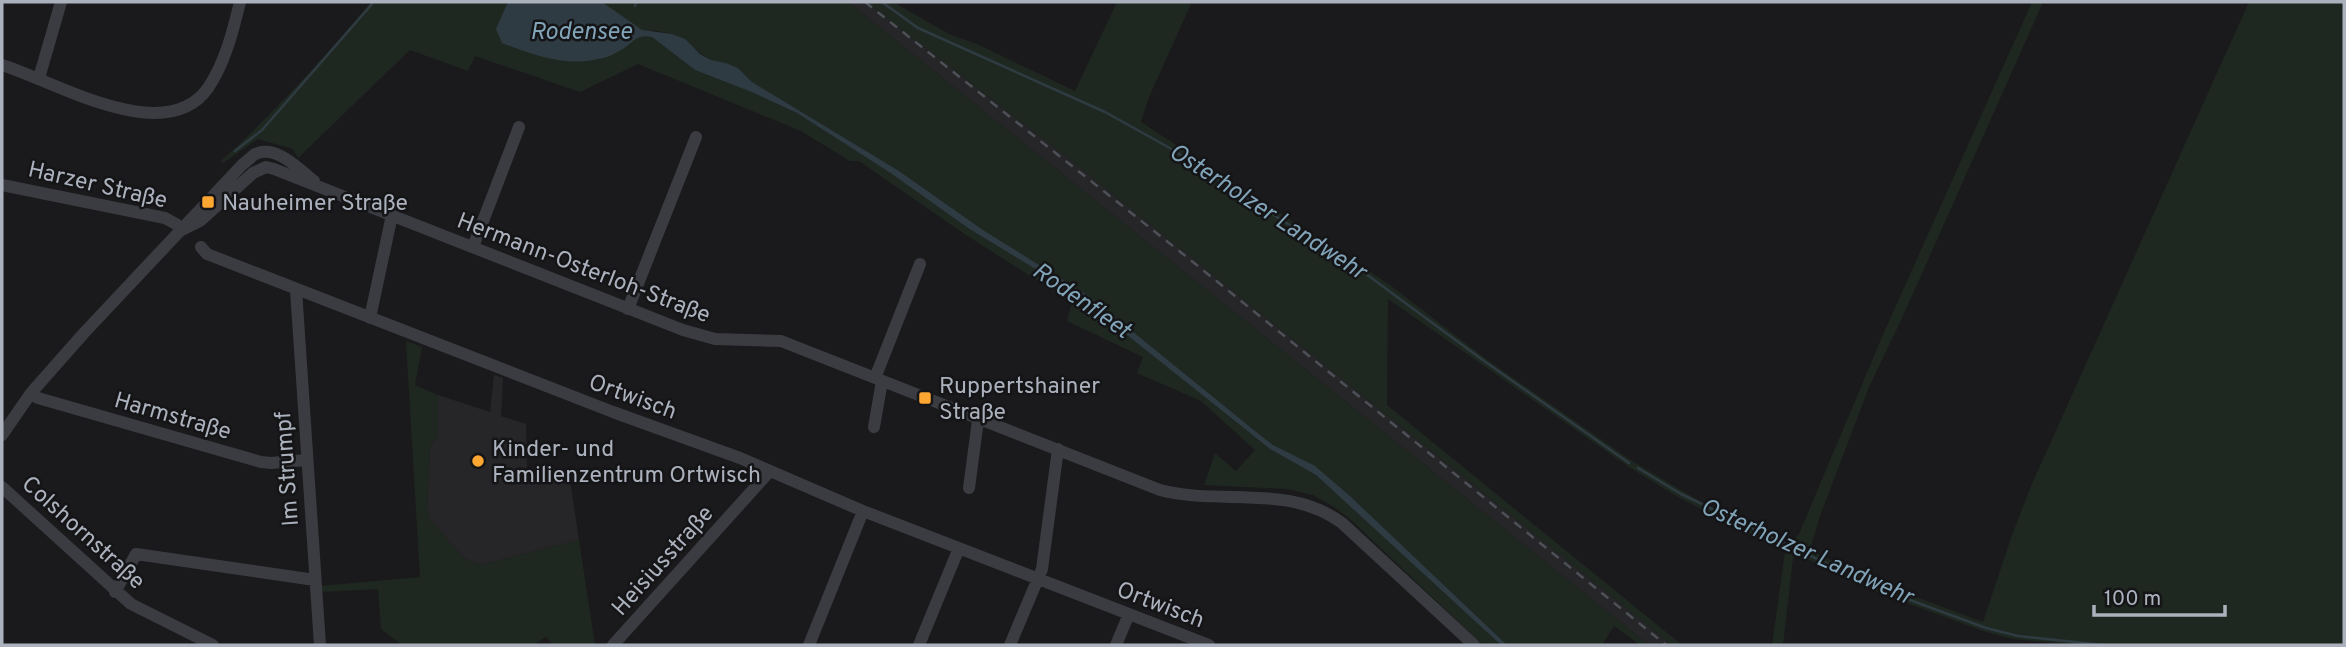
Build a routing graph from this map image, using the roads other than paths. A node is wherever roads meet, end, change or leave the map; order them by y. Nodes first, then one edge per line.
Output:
1 (61, 2) edge
2 (240, 2) edge
3 (2, 65) edge
4 (39, 78) junction
5 (519, 127) dead end
6 (696, 137) dead end
7 (2, 185) edge
8 (320, 185) junction
9 (392, 215) junction
10 (182, 230) junction
11 (201, 247) dead end
12 (473, 247) junction
13 (920, 264) dead end
14 (296, 290) junction
15 (628, 309) junction
16 (370, 318) junction
17 (879, 379) junction
18 (31, 393) junction
19 (978, 420) junction
20 (874, 427) dead end
21 (3, 430) edge
22 (1058, 449) junction
23 (306, 460) junction
24 (770, 471) junction
25 (2, 487) edge
26 (969, 488) dead end
27 (863, 511) junction
28 (959, 548) junction
29 (1038, 578) junction
30 (314, 580) junction
31 (115, 592) junction
32 (1129, 614) junction
33 (199, 642) edge
34 (213, 645) edge
35 (320, 645) edge
36 (615, 645) edge
37 (809, 645) edge
38 (919, 645) edge
39 (1010, 645) edge
40 (1116, 645) edge
41 (1209, 645) edge
42 (1474, 645) edge

1 - 4 street
2 - 4 street
3 - 4 street
5 - 12 street
6 - 15 street
7 - 10 street, Harzer Straße
8 - 9 street, Hermann-Osterloh-Straße
8 - 10 street, Hermann-Osterloh-Straße
8 - 10 street, Hermann-Osterloh-Straße
9 - 12 street, Hermann-Osterloh-Straße
9 - 16 street
10 - 18 street
11 - 14 street, Ortwisch
12 - 15 street, Hermann-Osterloh-Straße
13 - 17 street
14 - 16 street, Ortwisch
14 - 23 street, Im Strumpf
15 - 17 street, Hermann-Osterloh-Straße
16 - 24 street, Ortwisch
17 - 19 street, Hermann-Osterloh-Straße
17 - 20 street
18 - 21 street
18 - 23 street, Harmstraße
19 - 22 street, Hermann-Osterloh-Straße
19 - 26 street
22 - 29 street
22 - 42 street, Hermann-Osterloh-Straße
23 - 30 street, Im Strumpf
24 - 27 street, Ortwisch
24 - 36 street, Heisiusstraße
25 - 31 street, Colshornstraße
27 - 28 street, Ortwisch
27 - 37 street
28 - 29 street, Ortwisch
28 - 38 street
29 - 32 street, Ortwisch
29 - 39 street
30 - 31 street
30 - 35 street, Im Strumpf
31 - 33 street, Colshornstraße
32 - 40 street
32 - 41 street, Ortwisch
33 - 34 street, Colshornstraße

